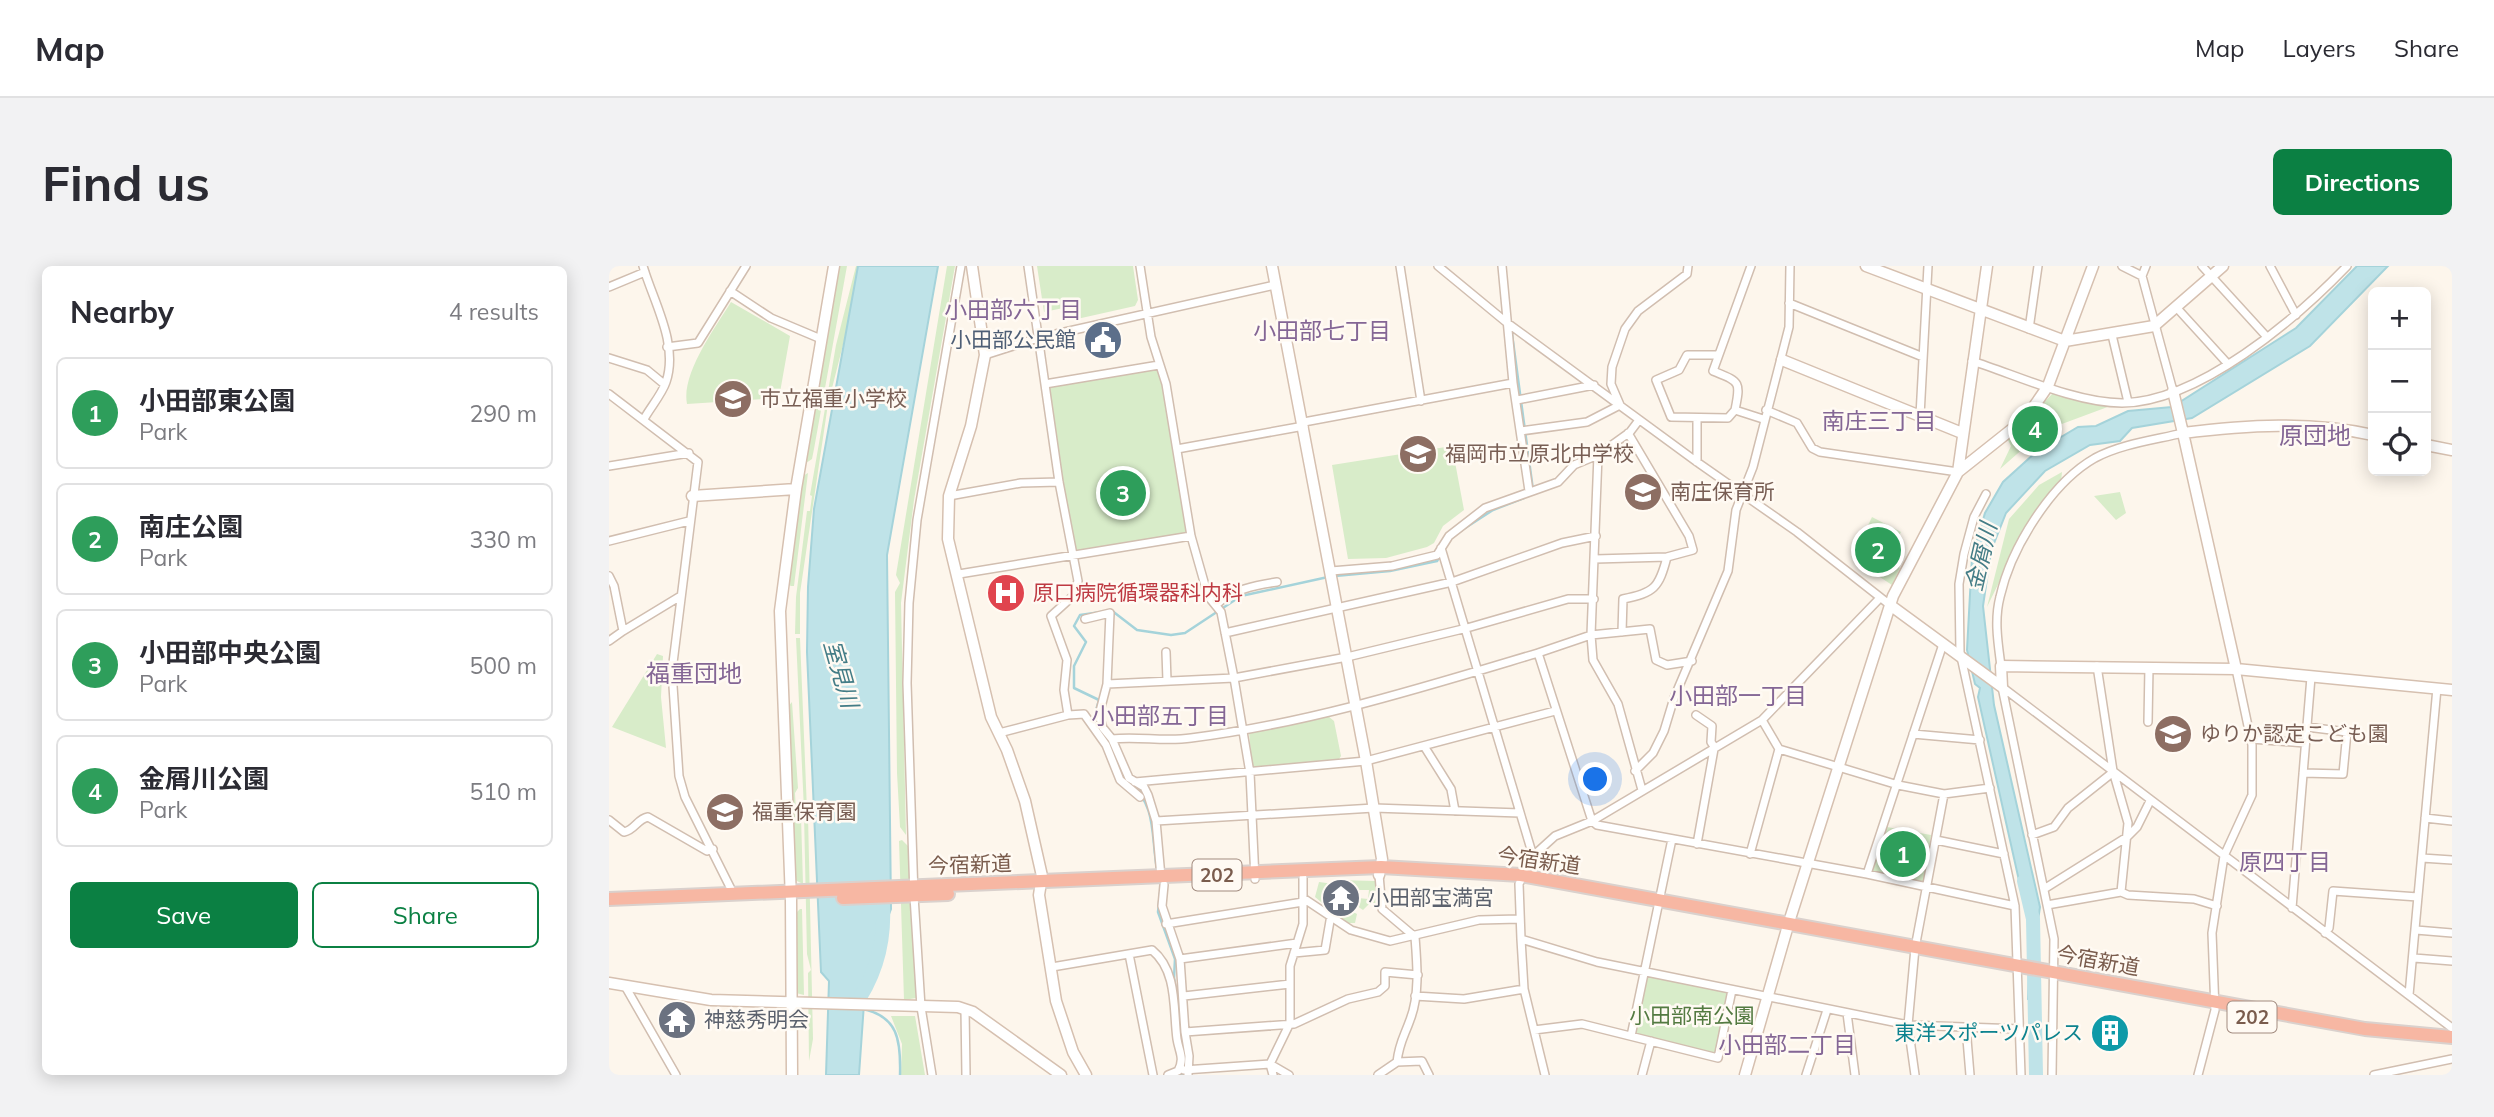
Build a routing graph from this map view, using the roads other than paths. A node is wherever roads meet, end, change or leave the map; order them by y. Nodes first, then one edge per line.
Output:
1 (746, 266) edge
2 (834, 266) edge
3 (961, 266) edge
4 (972, 266) edge
5 (1028, 266) edge
6 (1140, 266) edge
7 (1272, 266) edge
8 (1400, 266) edge
9 (1438, 266) edge
10 (1502, 266) edge
11 (1688, 266) edge
12 (1751, 266) edge
13 (1790, 266) edge
14 (1866, 266) edge
15 (1928, 266) edge
16 (1987, 266) edge
17 (2038, 266) edge
18 (2093, 266) edge
19 (2122, 266) edge
20 (2145, 266) edge
21 (2202, 266) edge
22 (2223, 266) edge
23 (2270, 266) edge
24 (2347, 266) edge
25 (644, 269) edge
26 (2142, 276) junction
27 (2211, 276) junction
28 (1275, 285) junction
29 (609, 287) edge
30 (1925, 287) junction
31 (730, 291) junction
32 (1789, 303) junction
33 (2176, 307) junction
34 (1981, 309) junction
35 (1147, 314) junction
36 (2296, 315) junction
37 (1506, 321) junction
38 (2154, 326) junction
39 (2029, 329) junction
40 (2112, 335) junction
41 (2266, 336) junction
42 (1038, 338) junction
43 (821, 340) junction
44 (2065, 341) junction
45 (667, 347) junction
46 (985, 355) junction
47 (1716, 355) junction
48 (1923, 357) junction
49 (609, 358) edge
50 (1782, 360) junction
51 (1972, 361) junction
52 (2227, 363) junction
53 (1159, 365) junction
54 (1513, 383) junction
55 (664, 384) junction
56 (1045, 384) junction
57 (1594, 384) junction
58 (2048, 386) junction
59 (2173, 391) junction
60 (609, 394) edge
61 (1520, 399) junction
62 (1420, 401) junction
63 (2128, 402) junction
64 (1620, 405) junction
65 (1735, 410) junction
66 (1766, 410) junction
67 (1920, 416) junction
68 (642, 418) junction
69 (1697, 419) junction
70 (1763, 419) junction
71 (1639, 420) junction
72 (1304, 424) junction
73 (2182, 429) junction
74 (1524, 430) junction
75 (1628, 433) junction
76 (1962, 433) junction
77 (2368, 434) edge
78 (2431, 446) edge
79 (1177, 449) junction
80 (2452, 450) edge
81 (689, 453) junction
82 (1598, 455) junction
83 (1697, 462) junction
84 (609, 466) edge
85 (1958, 472) junction
86 (1059, 482) junction
87 (796, 489) junction
88 (1532, 490) junction
89 (1740, 492) junction
90 (1986, 495) dead end
91 (692, 496) junction
92 (949, 496) junction
93 (689, 521) junction
94 (1191, 536) junction
95 (1596, 536) junction
96 (609, 541) edge
97 (1441, 548) junction
98 (1071, 557) junction
99 (1667, 557) junction
100 (1595, 559) junction
101 (959, 574) junction
102 (1332, 575) junction
103 (609, 576) edge
104 (1277, 582) dead end
105 (1452, 582) junction
106 (680, 597) junction
107 (1878, 598) junction
108 (1594, 599) junction
109 (1890, 605) junction
110 (1218, 608) junction
111 (1339, 610) junction
112 (1085, 619) dead end
113 (1467, 628) junction
114 (623, 631) junction
115 (1622, 632) junction
116 (1224, 633) junction
117 (1591, 635) junction
118 (609, 641) edge
119 (1943, 644) junction
120 (1166, 652) dead end
121 (1538, 653) junction
122 (1347, 657) junction
123 (1961, 657) junction
124 (1692, 661) junction
125 (2001, 666) junction
126 (2097, 666) junction
127 (2149, 667) junction
128 (2236, 669) junction
129 (1479, 671) junction
130 (2311, 677) junction
131 (1234, 678) junction
132 (1167, 681) junction
133 (1107, 684) junction
134 (2002, 687) junction
135 (2437, 688) junction
136 (2452, 690) edge
137 (1356, 706) junction
138 (1555, 711) junction
139 (1068, 715) junction
140 (1696, 715) dead end
141 (1762, 720) junction
142 (2148, 722) dead end
143 (1493, 726) junction
144 (2307, 727) junction
145 (1243, 730) junction
146 (999, 733) junction
147 (1913, 734) junction
148 (1112, 739) junction
149 (2251, 739) junction
150 (1980, 740) junction
151 (2305, 743) junction
152 (1424, 746) junction
153 (1715, 749) junction
154 (1779, 750) junction
155 (1366, 761) junction
156 (1839, 767) junction
157 (1635, 771) junction
158 (2113, 771) junction
159 (1250, 773) junction
160 (2303, 773) junction
161 (1135, 782) junction
162 (1898, 785) junction
163 (1990, 788) junction
164 (1642, 790) junction
165 (1944, 794) junction
166 (1140, 797) dead end
167 (2150, 801) junction
168 (1374, 808) junction
169 (1455, 811) junction
170 (1520, 813) junction
171 (1253, 816) junction
172 (2425, 818) junction
173 (609, 820) edge
174 (1156, 821) junction
175 (1592, 821) junction
176 (2452, 821) edge
177 (2032, 835) junction
178 (2127, 837) junction
179 (1672, 839) junction
180 (1936, 840) junction
181 (1697, 844) junction
182 (713, 849) junction
183 (2004, 853) junction
184 (1750, 854) junction
185 (1533, 856) junction
186 (2224, 856) junction
187 (2422, 858) junction
188 (2452, 860) edge
189 (1808, 866) junction
190 (1380, 871) junction
191 (1867, 874) junction
192 (1255, 876) junction
193 (1303, 878) junction
194 (1520, 880) junction
195 (1163, 881) junction
196 (1040, 885) junction
197 (1927, 888) junction
198 (2044, 889) junction
199 (913, 891) junction
200 (2121, 892) junction
201 (733, 893) junction
202 (791, 896) junction
203 (2419, 897) junction
204 (609, 899) edge
205 (1303, 900) junction
206 (1659, 903) junction
207 (2047, 905) junction
208 (2015, 906) junction
209 (2217, 906) junction
210 (609, 907) edge
211 (2292, 908) junction
212 (1331, 915) junction
213 (1520, 919) junction
214 (1166, 923) junction
215 (1788, 926) junction
216 (2416, 930) junction
217 (2325, 933) junction
218 (2452, 933) edge
219 (1415, 937) junction
220 (1521, 939) junction
221 (1297, 943) junction
222 (1915, 951) junction
223 (1294, 953) junction
224 (1129, 954) junction
225 (2414, 958) junction
226 (1180, 959) junction
227 (2452, 961) edge
228 (1052, 967) junction
229 (2020, 969) junction
230 (1645, 971) junction
231 (1418, 975) junction
232 (2054, 975) junction
233 (609, 983) edge
234 (1290, 984) junction
235 (625, 986) junction
236 (1524, 989) junction
237 (1732, 990) junction
238 (2409, 995) junction
239 (1184, 996) junction
240 (1415, 996) junction
241 (1767, 998) junction
242 (792, 1002) junction
243 (921, 1006) junction
244 (2215, 1006) junction
245 (965, 1009) junction
246 (1827, 1010) junction
247 (1847, 1013) junction
248 (1290, 1023) junction
249 (1908, 1025) junction
250 (1966, 1027) junction
251 (2452, 1028) edge
252 (2020, 1029) junction
253 (1534, 1030) junction
254 (1185, 1032) junction
255 (1631, 1036) junction
256 (2452, 1037) edge
257 (1651, 1041) junction
258 (2452, 1044) edge
259 (1186, 1056) junction
260 (2452, 1059) edge
261 (1397, 1062) junction
262 (1270, 1065) junction
263 (1185, 1071) edge
264 (1229, 1071) edge
265 (676, 1075) edge
266 (792, 1075) edge
267 (932, 1075) edge
268 (966, 1075) edge
269 (1061, 1075) edge
270 (1086, 1075) edge
271 (1153, 1075) edge
272 (1168, 1075) edge
273 (1273, 1075) edge
274 (1289, 1075) edge
275 (1378, 1075) edge
276 (1429, 1075) edge
277 (1545, 1075) edge
278 (1642, 1075) edge
279 (1745, 1075) edge
280 (1806, 1075) edge
281 (1855, 1075) edge
282 (1916, 1075) edge
283 (1970, 1075) edge
284 (2021, 1075) edge
285 (2052, 1075) edge
286 (2198, 1075) edge
287 (2374, 1075) edge

1 - 31 street
2 - 43 street
3 - 199 street
4 - 46 street
5 - 42 street
6 - 35 street
7 - 28 street
8 - 62 street
9 - 37 street
10 - 37 street
11 - 64 street
12 - 47 street
13 - 32 street
14 - 30 street
15 - 30 street
16 - 34 street
17 - 39 street
18 - 44 street
19 - 26 street
20 - 26 street
21 - 27 street
22 - 27 street
23 - 36 street
24 - 36 street
25 - 29 street
25 - 45 street
26 - 38 street
27 - 33 street
27 - 41 street
28 - 35 street
28 - 72 street
30 - 34 street
30 - 48 street
31 - 43 street
31 - 45 street
32 - 48 street
32 - 50 street
33 - 38 street
33 - 52 street
34 - 39 street
34 - 51 street
35 - 42 street
35 - 53 street
36 - 41 street
37 - 54 street
37 - 57 street
38 - 40 street
38 - 59 street
39 - 44 street
40 - 44 street
40 - 63 street
41 - 52 street
42 - 46 street
42 - 56 street
43 - 87 street
44 - 58 street
45 - 55 street
46 - 92 street
47 - 65 street
47 - 69 street
48 - 67 street
49 - 55 street
50 - 66 street
50 - 67 street
51 - 58 street
51 - 76 street
52 - 59 street
53 - 56 street
53 - 79 street
54 - 61 street
54 - 62 street
55 - 68 street
56 - 86 street
57 - 61 street
57 - 64 street
58 - 63 street
58 - 85 street
59 - 63 street
59 - 73 street
60 - 68 street
61 - 74 street
62 - 72 street
64 - 71 street
64 - 74 street
65 - 69 street
65 - 70 street
66 - 70 street
66 - 85 street
67 - 76 street
68 - 81 street
69 - 83 street
70 - 89 street
71 - 75 street
71 - 83 street
72 - 79 street
72 - 102 street
73 - 77 street
73 - 125 street
73 - 128 street
74 - 88 street
75 - 82 street
75 - 99 street
76 - 85 street
78 - 80 street
79 - 94 street
81 - 84 street
81 - 91 street
82 - 88 street
82 - 95 street
83 - 89 street
85 - 109 street
86 - 92 street
86 - 98 street
87 - 91 street
87 - 202 street
88 - 97 street
89 - 107 street
89 - 124 street
90 - 123 street
91 - 93 street
92 - 101 street
93 - 96 street
93 - 106 street
94 - 98 street
94 - 110 street
95 - 100 street
95 - 105 street
97 - 102 street
97 - 105 street
98 - 101 street
98 - 139 street
99 - 100 street
99 - 115 street
100 - 108 street
101 - 146 street
102 - 111 street
103 - 114 street
104 - 110 street
105 - 111 street
105 - 113 street
106 - 114 street
106 - 182 street
107 - 109 street
107 - 141 street
108 - 113 street
108 - 117 street
109 - 119 street
109 - 156 street
110 - 116 street
111 - 116 street
111 - 122 street
112 - 133 street
113 - 122 street
113 - 129 street
114 - 118 street
115 - 117 street
115 - 124 street
116 - 131 street
117 - 121 street
117 - 157 street
119 - 123 street
119 - 147 street
120 - 132 street
121 - 129 street
121 - 138 street
122 - 131 street
122 - 137 street
123 - 134 street
123 - 150 street
124 - 157 street
125 - 126 street
125 - 134 street
126 - 127 street
126 - 158 street
127 - 128 street
127 - 142 street
128 - 130 street
128 - 149 street
129 - 137 street
129 - 143 street
130 - 135 street
130 - 144 street
131 - 132 street
131 - 145 street
132 - 133 street
133 - 148 street
134 - 158 street
134 - 177 street
135 - 136 street
135 - 172 street
137 - 145 street
137 - 155 street
138 - 143 street
138 - 175 street
139 - 146 street
139 - 166 street
140 - 153 street
141 - 153 street
141 - 154 street
143 - 152 street
143 - 170 street
144 - 151 street
144 - 160 street
145 - 148 street
145 - 159 street
146 - 196 street
147 - 150 street
147 - 162 street
148 - 161 street
149 - 151 street
149 - 186 street
150 - 163 street
151 - 160 street
152 - 155 street
152 - 169 street
153 - 164 street
153 - 181 street
154 - 156 street
154 - 184 street
155 - 159 street
155 - 168 street
156 - 162 street
156 - 189 street
157 - 164 street
158 - 167 street
158 - 177 street
158 - 178 street
159 - 161 street
159 - 171 street
160 - 211 street
161 - 174 street
162 - 165 street
162 - 191 street
163 - 165 street
163 - 183 street
164 - 175 street
165 - 180 street
167 - 178 street
167 - 186 street
168 - 169 street
168 - 171 street
168 - 190 street
169 - 170 street
170 - 185 street
171 - 174 street
171 - 192 street
172 - 176 street
172 - 187 street
173 - 182 street
174 - 195 street
175 - 179 street
175 - 185 street
177 - 198 street
178 - 198 street
178 - 200 street
179 - 181 street
179 - 206 street
180 - 183 street
180 - 197 street
181 - 184 street
182 - 201 street
183 - 208 street
184 - 189 street
185 - 194 street
186 - 209 street
186 - 211 street
187 - 188 street
187 - 203 street
189 - 191 street
189 - 215 street
190 - 192 highway, 今宿新道 / 202
190 - 193 highway, 今宿新道 / 202
190 - 194 highway, 今宿新道 / 202
190 - 219 street
191 - 197 street
192 - 193 highway, 今宿新道 / 202
192 - 195 highway, 今宿新道 / 202
193 - 205 street
194 - 206 highway, 今宿新道 / 202
194 - 213 street
195 - 196 highway, 今宿新道 / 202
195 - 214 street
196 - 199 highway, 今宿新道 / 202
196 - 228 street
197 - 208 street
197 - 222 street
198 - 207 street
199 - 202 highway, 今宿新道 / 202
199 - 243 street
200 - 207 street
200 - 209 street
201 - 202 highway, 今宿新道 / 202
201 - 204 highway, 今宿新道 / 202
202 - 210 highway, 今宿新道 / 202
202 - 242 street
203 - 216 street
203 - 217 street
205 - 212 street
205 - 214 street
205 - 221 street
206 - 215 highway, 今宿新道 / 202
206 - 230 street
207 - 232 street
208 - 229 street
209 - 244 street
211 - 217 street
212 - 219 street
212 - 223 street
213 - 219 street
213 - 220 street
214 - 226 street
215 - 222 highway, 今宿新道 / 202
215 - 241 street
216 - 218 street
216 - 225 street
217 - 238 street
219 - 231 street
220 - 230 street
220 - 236 street
221 - 223 street
221 - 226 street
222 - 229 highway, 今宿新道 / 202
222 - 249 street
223 - 234 street
224 - 228 street
224 - 259 street
224 - 271 street
225 - 227 street
225 - 238 street
226 - 239 street
228 - 270 street
229 - 232 highway, 今宿新道 / 202
229 - 252 street
230 - 237 street
230 - 255 street
231 - 240 street
231 - 248 street
232 - 244 highway, 今宿新道 / 202
232 - 285 street
233 - 235 street
234 - 239 street
234 - 248 street
235 - 242 street
235 - 265 street
236 - 240 street
236 - 253 street
237 - 241 street
237 - 257 street
238 - 251 street
239 - 254 street
240 - 261 street
241 - 246 street
241 - 279 street
242 - 243 street
242 - 266 street
243 - 245 street
243 - 267 street
244 - 256 highway, 今宿新道 / 202
244 - 258 highway, 今宿新道 / 202
244 - 286 street
245 - 268 street
245 - 269 street
246 - 247 street
246 - 280 street
247 - 249 street
247 - 281 street
248 - 254 street
248 - 262 street
249 - 250 street
249 - 282 street
250 - 252 street
250 - 283 street
252 - 284 street
253 - 255 street
253 - 277 street
254 - 259 street
255 - 257 street
257 - 278 street
259 - 263 street
260 - 287 street
261 - 275 street
261 - 276 street
262 - 264 street
262 - 273 street
262 - 274 street
263 - 264 street
263 - 272 street

